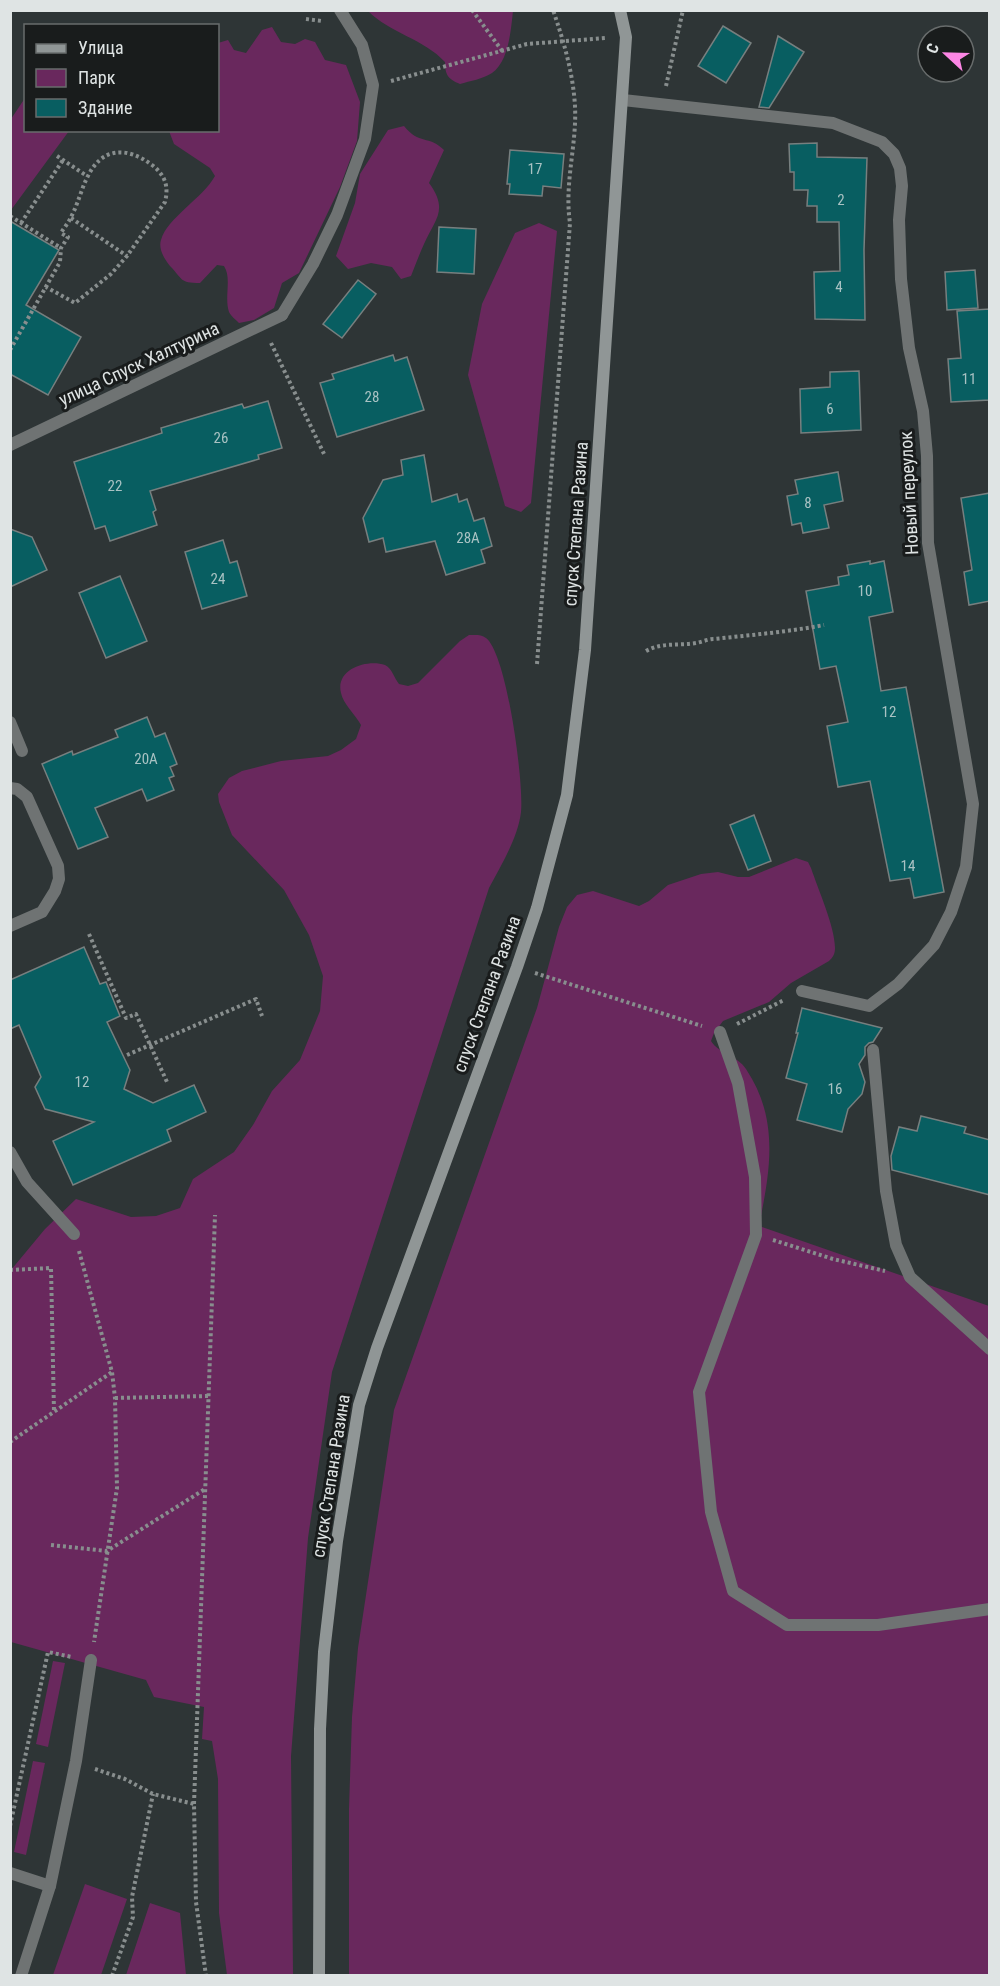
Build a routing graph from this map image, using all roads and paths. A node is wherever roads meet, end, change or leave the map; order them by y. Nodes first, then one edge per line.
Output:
1 (340, 10) edge
2 (471, 10) edge
3 (553, 10) edge
4 (620, 10) edge
5 (683, 10) edge
6 (626, 37) junction
7 (564, 41) junction
8 (503, 52) junction
9 (406, 78) dead end
10 (623, 100) junction
11 (662, 104) junction
12 (57, 156) dead end
13 (63, 160) junction
14 (87, 176) junction
15 (10, 216) edge
16 (71, 218) junction
17 (21, 223) junction
18 (61, 248) junction
19 (127, 256) junction
20 (46, 287) junction
21 (263, 325) junction
22 (10, 350) edge
23 (10, 445) edge
24 (325, 456) dead end
25 (824, 625) dead end
26 (646, 651) dead end
27 (537, 664) dead end
28 (10, 722) edge
29 (22, 751) dead end
30 (10, 788) edge
31 (10, 926) edge
32 (89, 934) dead end
33 (517, 967) junction
34 (802, 991) joint
35 (262, 1016) dead end
36 (720, 1032) junction
37 (149, 1045) junction
38 (873, 1050) dead end
39 (127, 1055) dead end
40 (167, 1082) dead end
41 (10, 1152) edge
42 (215, 1215) dead end
43 (74, 1234) joint
44 (756, 1235) junction
45 (10, 1270) edge
46 (910, 1277) junction
47 (990, 1349) edge
48 (112, 1372) junction
49 (209, 1396) junction
50 (115, 1398) junction
51 (54, 1412) junction
52 (10, 1442) edge
53 (205, 1489) junction
54 (51, 1545) dead end
55 (107, 1551) junction
56 (990, 1609) edge
57 (91, 1660) junction
58 (116, 1776) dead end
59 (153, 1794) junction
60 (194, 1804) junction
61 (10, 1826) edge
62 (10, 1873) edge
63 (50, 1886) junction
64 (21, 1976) edge
65 (112, 1976) edge
66 (206, 1976) edge
67 (319, 1976) edge

1 - 21 street, улица Спуск Халтурина
2 - 8 path
3 - 7 path
4 - 6 main road, спуск Степана Разина
5 - 11 path
6 - 7 path
6 - 10 main road, спуск Степана Разина
7 - 8 path
7 - 27 path
8 - 9 path
10 - 11 street, Новый переулок
10 - 33 main road, спуск Степана Разина
11 - 34 street, Новый переулок
12 - 13 path
13 - 14 path
13 - 17 path
14 - 16 path
14 - 19 path
15 - 17 path
16 - 18 path
16 - 19 path
17 - 18 path
18 - 20 path
19 - 20 path
20 - 22 path
21 - 23 street, улица Спуск Халтурина
21 - 24 path
25 - 26 path
28 - 29 street
30 - 31 street
32 - 37 path
33 - 36 path
33 - 67 main road, спуск Степана Разина
34 - 36 path
35 - 37 path
36 - 44 street
37 - 39 path
37 - 40 path
38 - 46 street
41 - 43 street
42 - 49 path
43 - 48 path
44 - 46 path
44 - 56 street
45 - 51 path
46 - 47 street
48 - 50 path
48 - 51 path
49 - 50 path
49 - 53 path
50 - 55 path
51 - 52 path
53 - 55 path
53 - 60 path
54 - 55 path
55 - 57 path
57 - 61 path
57 - 63 street
58 - 59 path
59 - 60 path
59 - 65 path
60 - 66 path
62 - 63 street
63 - 64 street

